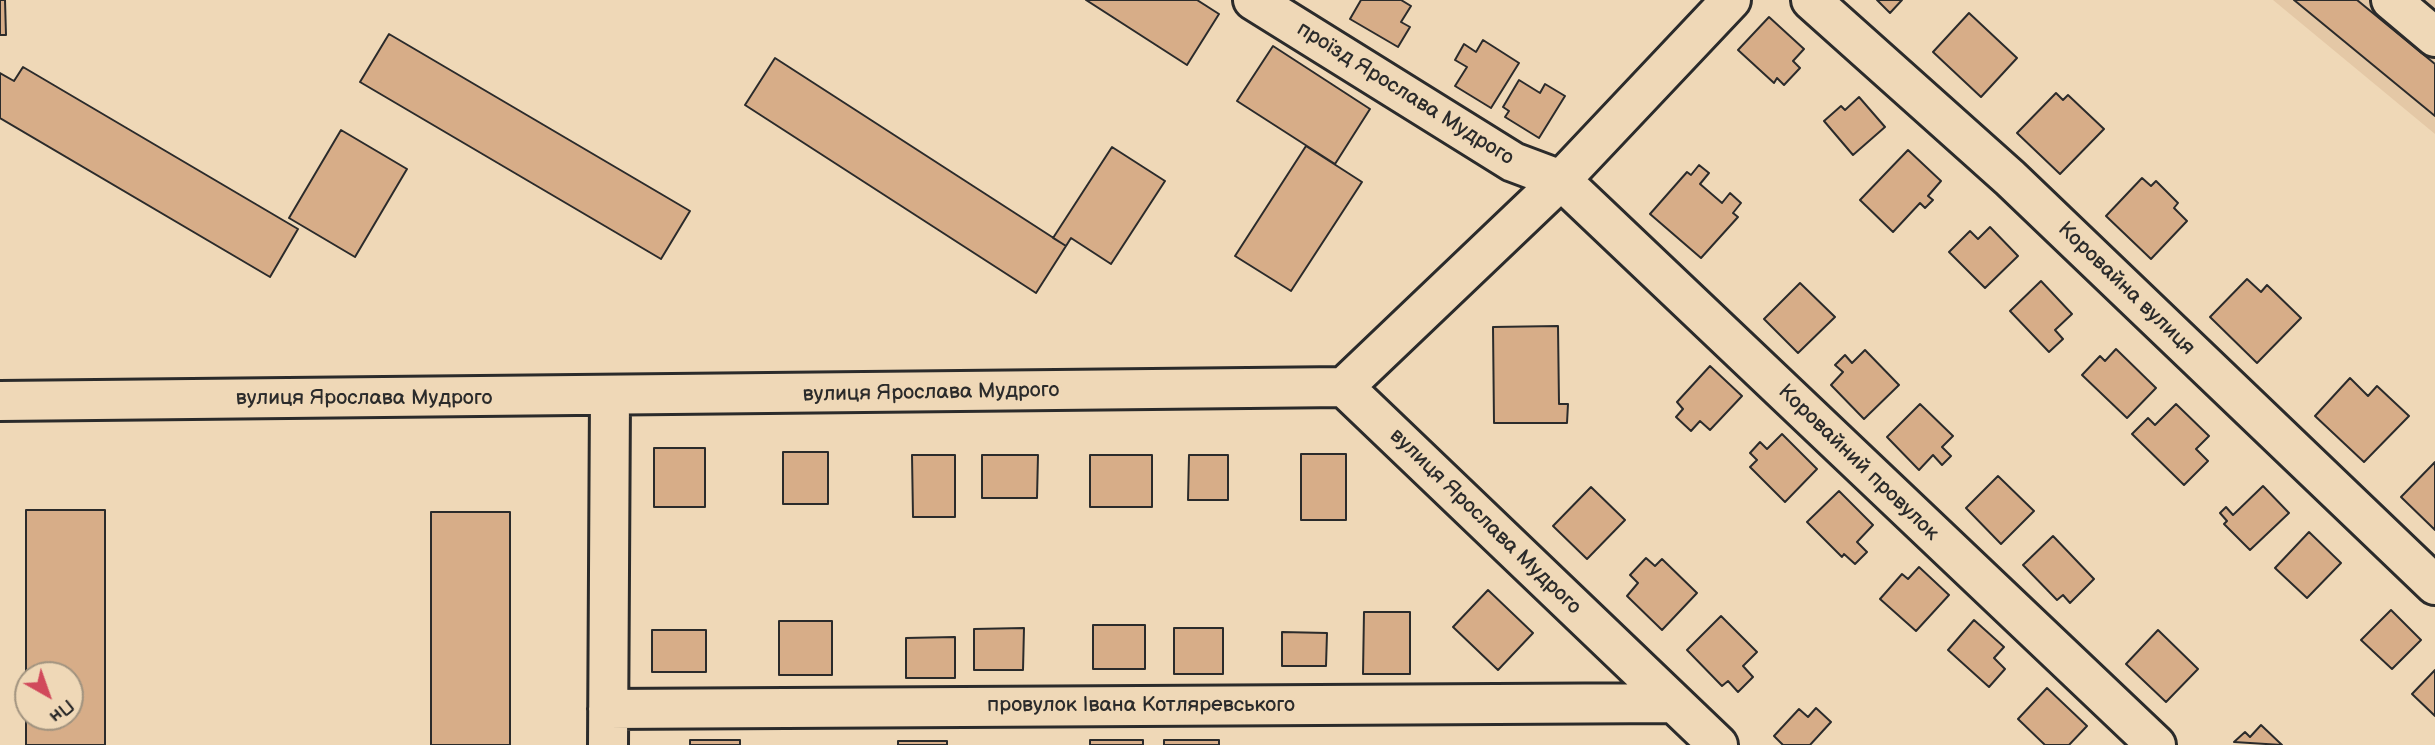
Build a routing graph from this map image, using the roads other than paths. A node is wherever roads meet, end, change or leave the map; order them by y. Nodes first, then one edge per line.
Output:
1 (1253, 0) edge
2 (1731, 0) edge
3 (1811, 0) edge
4 (2391, 0) edge
5 (2435, 37) edge
6 (1561, 180) junction
7 (1345, 387) junction
8 (610, 397) junction
9 (0, 401) edge
10 (2435, 585) edge
11 (1674, 703) junction
12 (608, 727) edge
13 (1718, 745) edge
14 (2156, 745) edge

1 - 6 street, проїзд Ярослава Мудрого
2 - 6 street
3 - 10 street, Коровайна вулиця
4 - 5 street
6 - 7 street
6 - 14 street, Коровайний провулок
7 - 8 street, вулиця Ярослава Мудрого
7 - 11 street, вулиця Ярослава Мудрого
8 - 9 street, вулиця Ярослава Мудрого
8 - 12 street
11 - 12 street, провулок Івана Котляревського
11 - 13 street, вулиця Ярослава Мудрого

